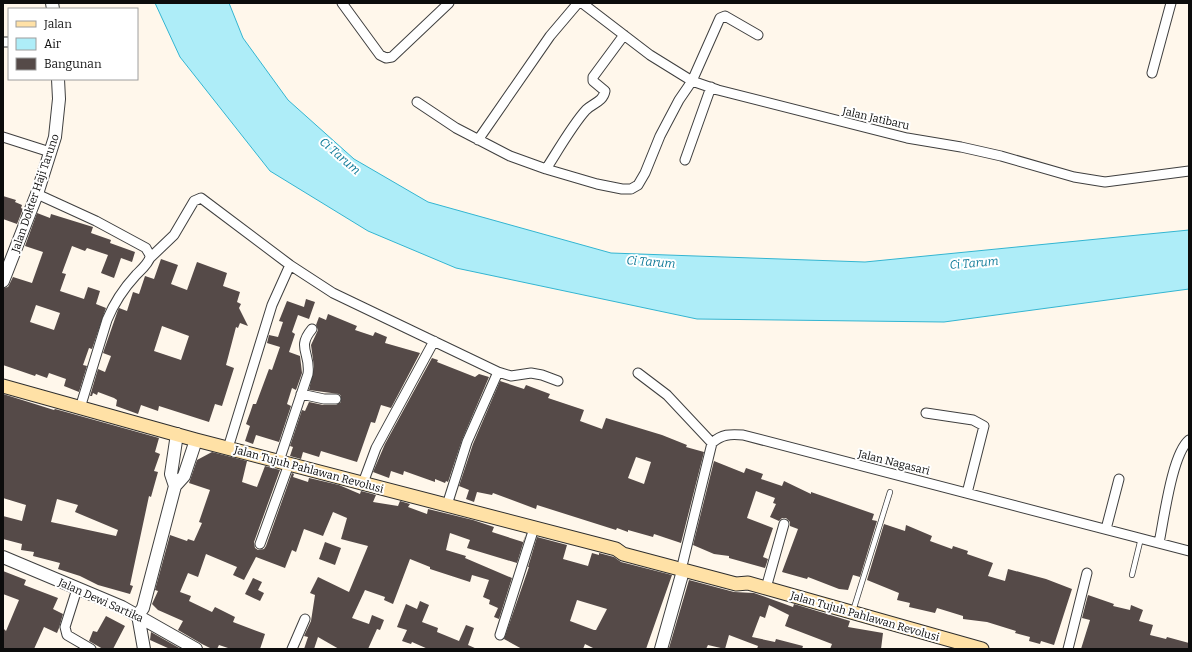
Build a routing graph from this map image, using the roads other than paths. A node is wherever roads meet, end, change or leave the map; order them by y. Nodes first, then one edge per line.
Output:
1 (342, 3) edge
2 (449, 3) edge
3 (578, 3) edge
4 (582, 3) edge
5 (1171, 3) edge
6 (624, 35) junction
7 (758, 35) dead end
8 (1152, 73) dead end
9 (58, 80) edge
10 (692, 81) junction
11 (711, 87) junction
12 (417, 102) dead end
13 (3, 137) edge
14 (478, 140) junction
15 (50, 152) junction
16 (685, 160) dead end
17 (546, 169) junction
18 (1189, 171) edge
19 (36, 194) junction
20 (150, 258) junction
21 (290, 265) junction
22 (3, 281) edge
23 (312, 329) dead end
24 (434, 341) junction
25 (498, 372) junction
26 (638, 373) dead end
27 (558, 381) dead end
28 (3, 386) edge
29 (301, 394) junction
30 (336, 399) dead end
31 (80, 408) junction
32 (926, 413) dead end
33 (177, 434) junction
34 (196, 440) junction
35 (1189, 440) edge
36 (712, 443) junction
37 (228, 448) junction
38 (284, 462) junction
39 (1119, 479) dead end
40 (363, 483) junction
41 (175, 486) junction
42 (890, 492) dead end
43 (967, 493) junction
44 (447, 505) junction
45 (784, 524) dead end
46 (534, 528) junction
47 (1106, 529) junction
48 (1141, 538) junction
49 (1159, 543) junction
50 (260, 544) dead end
51 (1189, 551) edge
52 (3, 557) edge
53 (683, 566) junction
54 (1087, 573) dead end
55 (1132, 575) dead end
56 (766, 588) junction
57 (77, 589) junction
58 (852, 613) junction
59 (138, 615) junction
60 (305, 619) dead end
61 (500, 635) dead end
62 (91, 649) edge
63 (144, 649) edge
64 (196, 649) edge
65 (292, 649) edge
66 (661, 649) edge
67 (982, 649) edge
68 (1068, 649) edge

1 - 2 street
3 - 14 street
4 - 6 street, Jalan Jatibaru
5 - 8 street
6 - 10 street, Jalan Jatibaru
6 - 17 street
7 - 10 street
9 - 15 street, Jalan Dokter Haji Taruno
10 - 11 street, Jalan Jatibaru
10 - 17 street
11 - 16 street
11 - 18 street, Jalan Jatibaru
12 - 14 street
13 - 15 street
14 - 17 street
15 - 19 street, Jalan Dokter Haji Taruno
19 - 20 street
19 - 22 street, Jalan Dokter Haji Taruno
20 - 21 street
20 - 31 street
21 - 24 street
21 - 37 street
23 - 29 street
24 - 25 street
24 - 40 street
25 - 27 street
25 - 44 street
26 - 36 street
28 - 31 main road, Jalan Tujuh Pahlawan Revolusi
29 - 30 street
29 - 38 street
31 - 33 main road, Jalan Tujuh Pahlawan Revolusi
32 - 43 street
33 - 34 main road, Jalan Tujuh Pahlawan Revolusi
33 - 41 street
34 - 37 main road, Jalan Tujuh Pahlawan Revolusi
34 - 41 street
35 - 49 street
36 - 43 street, Jalan Nagasari
36 - 53 street
37 - 38 main road, Jalan Tujuh Pahlawan Revolusi
38 - 40 main road, Jalan Tujuh Pahlawan Revolusi
38 - 50 street
39 - 47 street
40 - 44 main road, Jalan Tujuh Pahlawan Revolusi
41 - 59 street
42 - 58 lane
43 - 47 street, Jalan Nagasari
44 - 46 main road, Jalan Tujuh Pahlawan Revolusi
45 - 56 street
46 - 53 main road, Jalan Tujuh Pahlawan Revolusi
46 - 61 street
47 - 48 street, Jalan Nagasari
48 - 49 street, Jalan Nagasari
48 - 55 lane
49 - 51 street, Jalan Nagasari
52 - 57 street, Jalan Dewi Sartika
53 - 56 main road, Jalan Tujuh Pahlawan Revolusi
53 - 66 street
54 - 68 street
56 - 58 main road, Jalan Tujuh Pahlawan Revolusi
57 - 59 street, Jalan Dewi Sartika
57 - 62 street
58 - 67 main road, Jalan Tujuh Pahlawan Revolusi
59 - 63 street
59 - 64 street, Jalan Dewi Sartika
60 - 65 street

